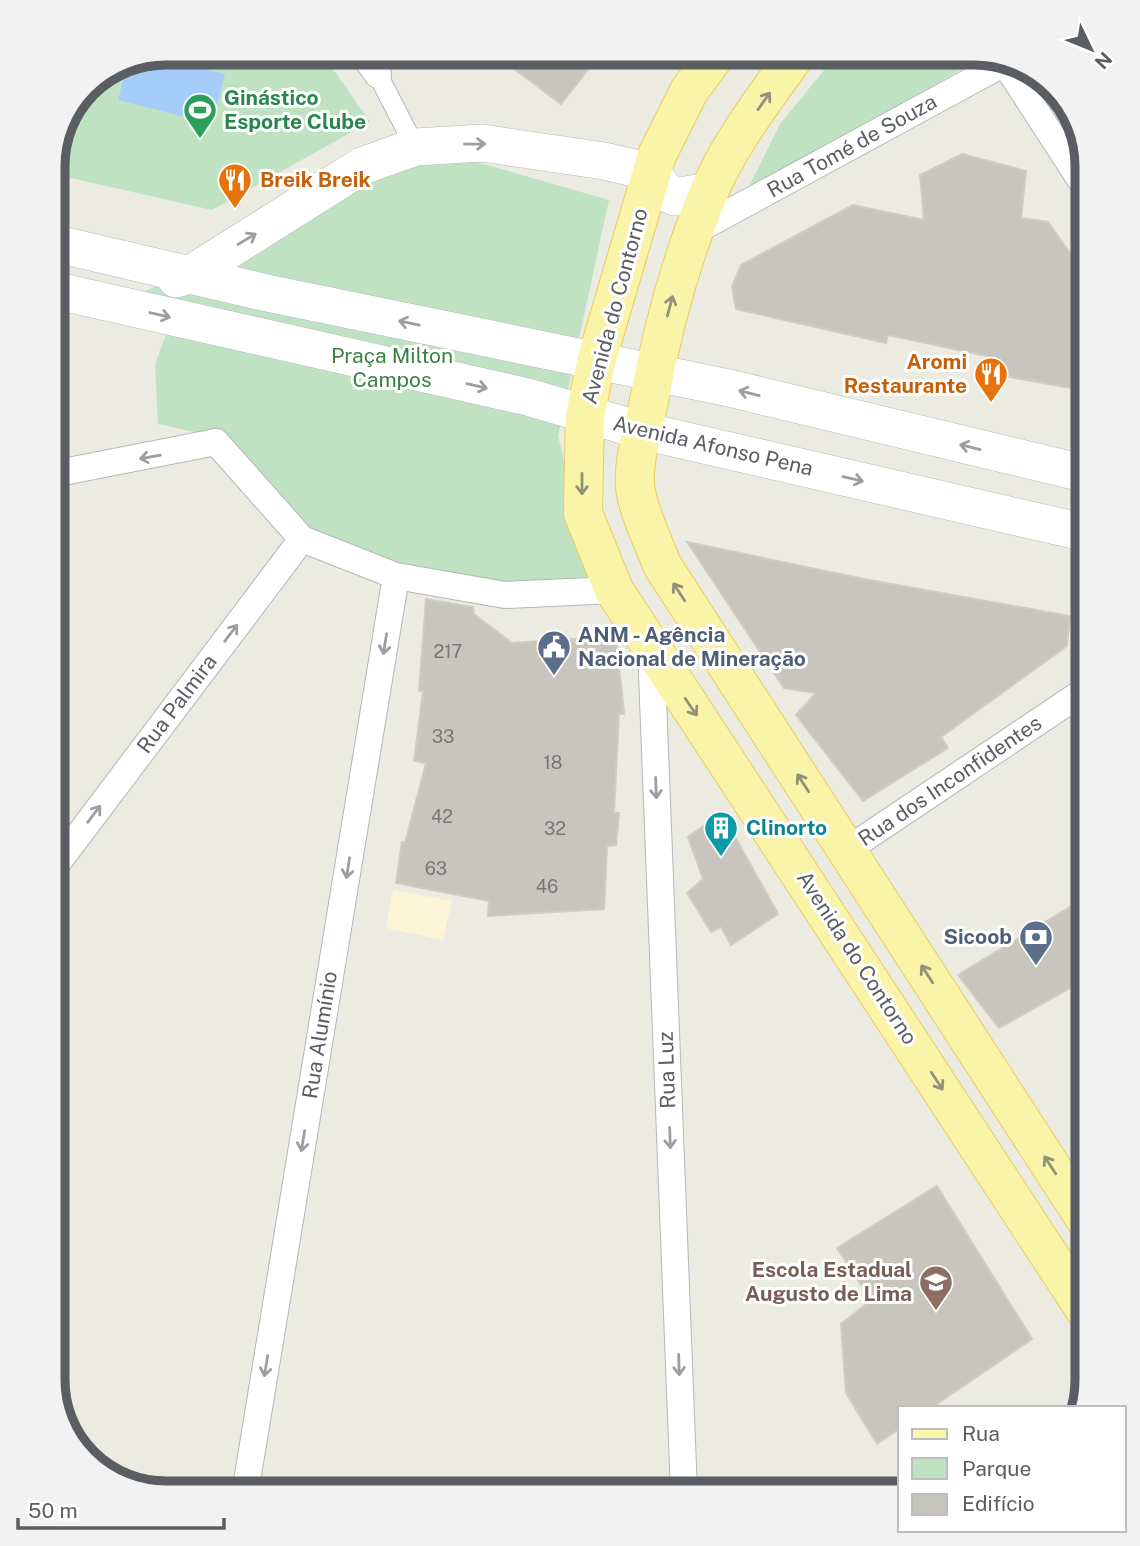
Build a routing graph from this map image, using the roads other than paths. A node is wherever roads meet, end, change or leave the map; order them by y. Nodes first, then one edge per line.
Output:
1 (371, 65) edge
2 (708, 65) edge
3 (789, 65) edge
4 (994, 67) edge
5 (1012, 72) edge
6 (378, 75) joint
7 (415, 147) junction
8 (1075, 171) edge
9 (651, 172) junction
10 (709, 191) junction
11 (696, 230) junction
12 (65, 246) edge
13 (189, 275) junction
14 (65, 293) edge
15 (93, 299) junction
16 (596, 362) junction
17 (654, 373) junction
18 (585, 416) junction
19 (643, 431) junction
20 (1075, 471) edge
21 (65, 472) edge
22 (1075, 530) edge
23 (302, 539) junction
24 (396, 576) junction
25 (614, 590) junction
26 (651, 646) junction
27 (1075, 697) edge
28 (847, 850) junction
29 (65, 853) edge
30 (1075, 1203) edge
31 (1075, 1295) edge
32 (246, 1481) edge
33 (684, 1481) edge

1 - 6 street
2 - 9 main road, Avenida do Contorno
10 -> 3 main road
4 - 11 street, Rua Tomé de Souza
5 - 8 street
6 - 7 street
7 -> 9 main road
13 -> 7 main road
9 - 10 main road
9 - 16 main road, Avenida do Contorno
10 - 11 main road
17 -> 11 main road
12 - 13 main road
13 - 15 main road
16 -> 13 main road
14 - 15 main road, Avenida Afonso Pena
15 -> 18 main road, Avenida Afonso Pena
16 - 17 main road
16 - 18 main road, Avenida do Contorno
17 - 19 main road
20 -> 17 main road
18 - 19 main road, Avenida Afonso Pena
18 -> 25 main road, Avenida do Contorno
19 -> 22 main road, Avenida Afonso Pena
28 -> 19 main road
23 -> 21 street
23 - 24 street
29 -> 23 street, Rua Palmira
24 - 25 street
24 -> 32 street, Rua Alumínio
25 - 26 main road, Avenida do Contorno
26 -> 31 main road, Avenida do Contorno
26 -> 33 street, Rua Luz
27 - 28 street, Rua dos Inconfidentes
30 -> 28 main road

